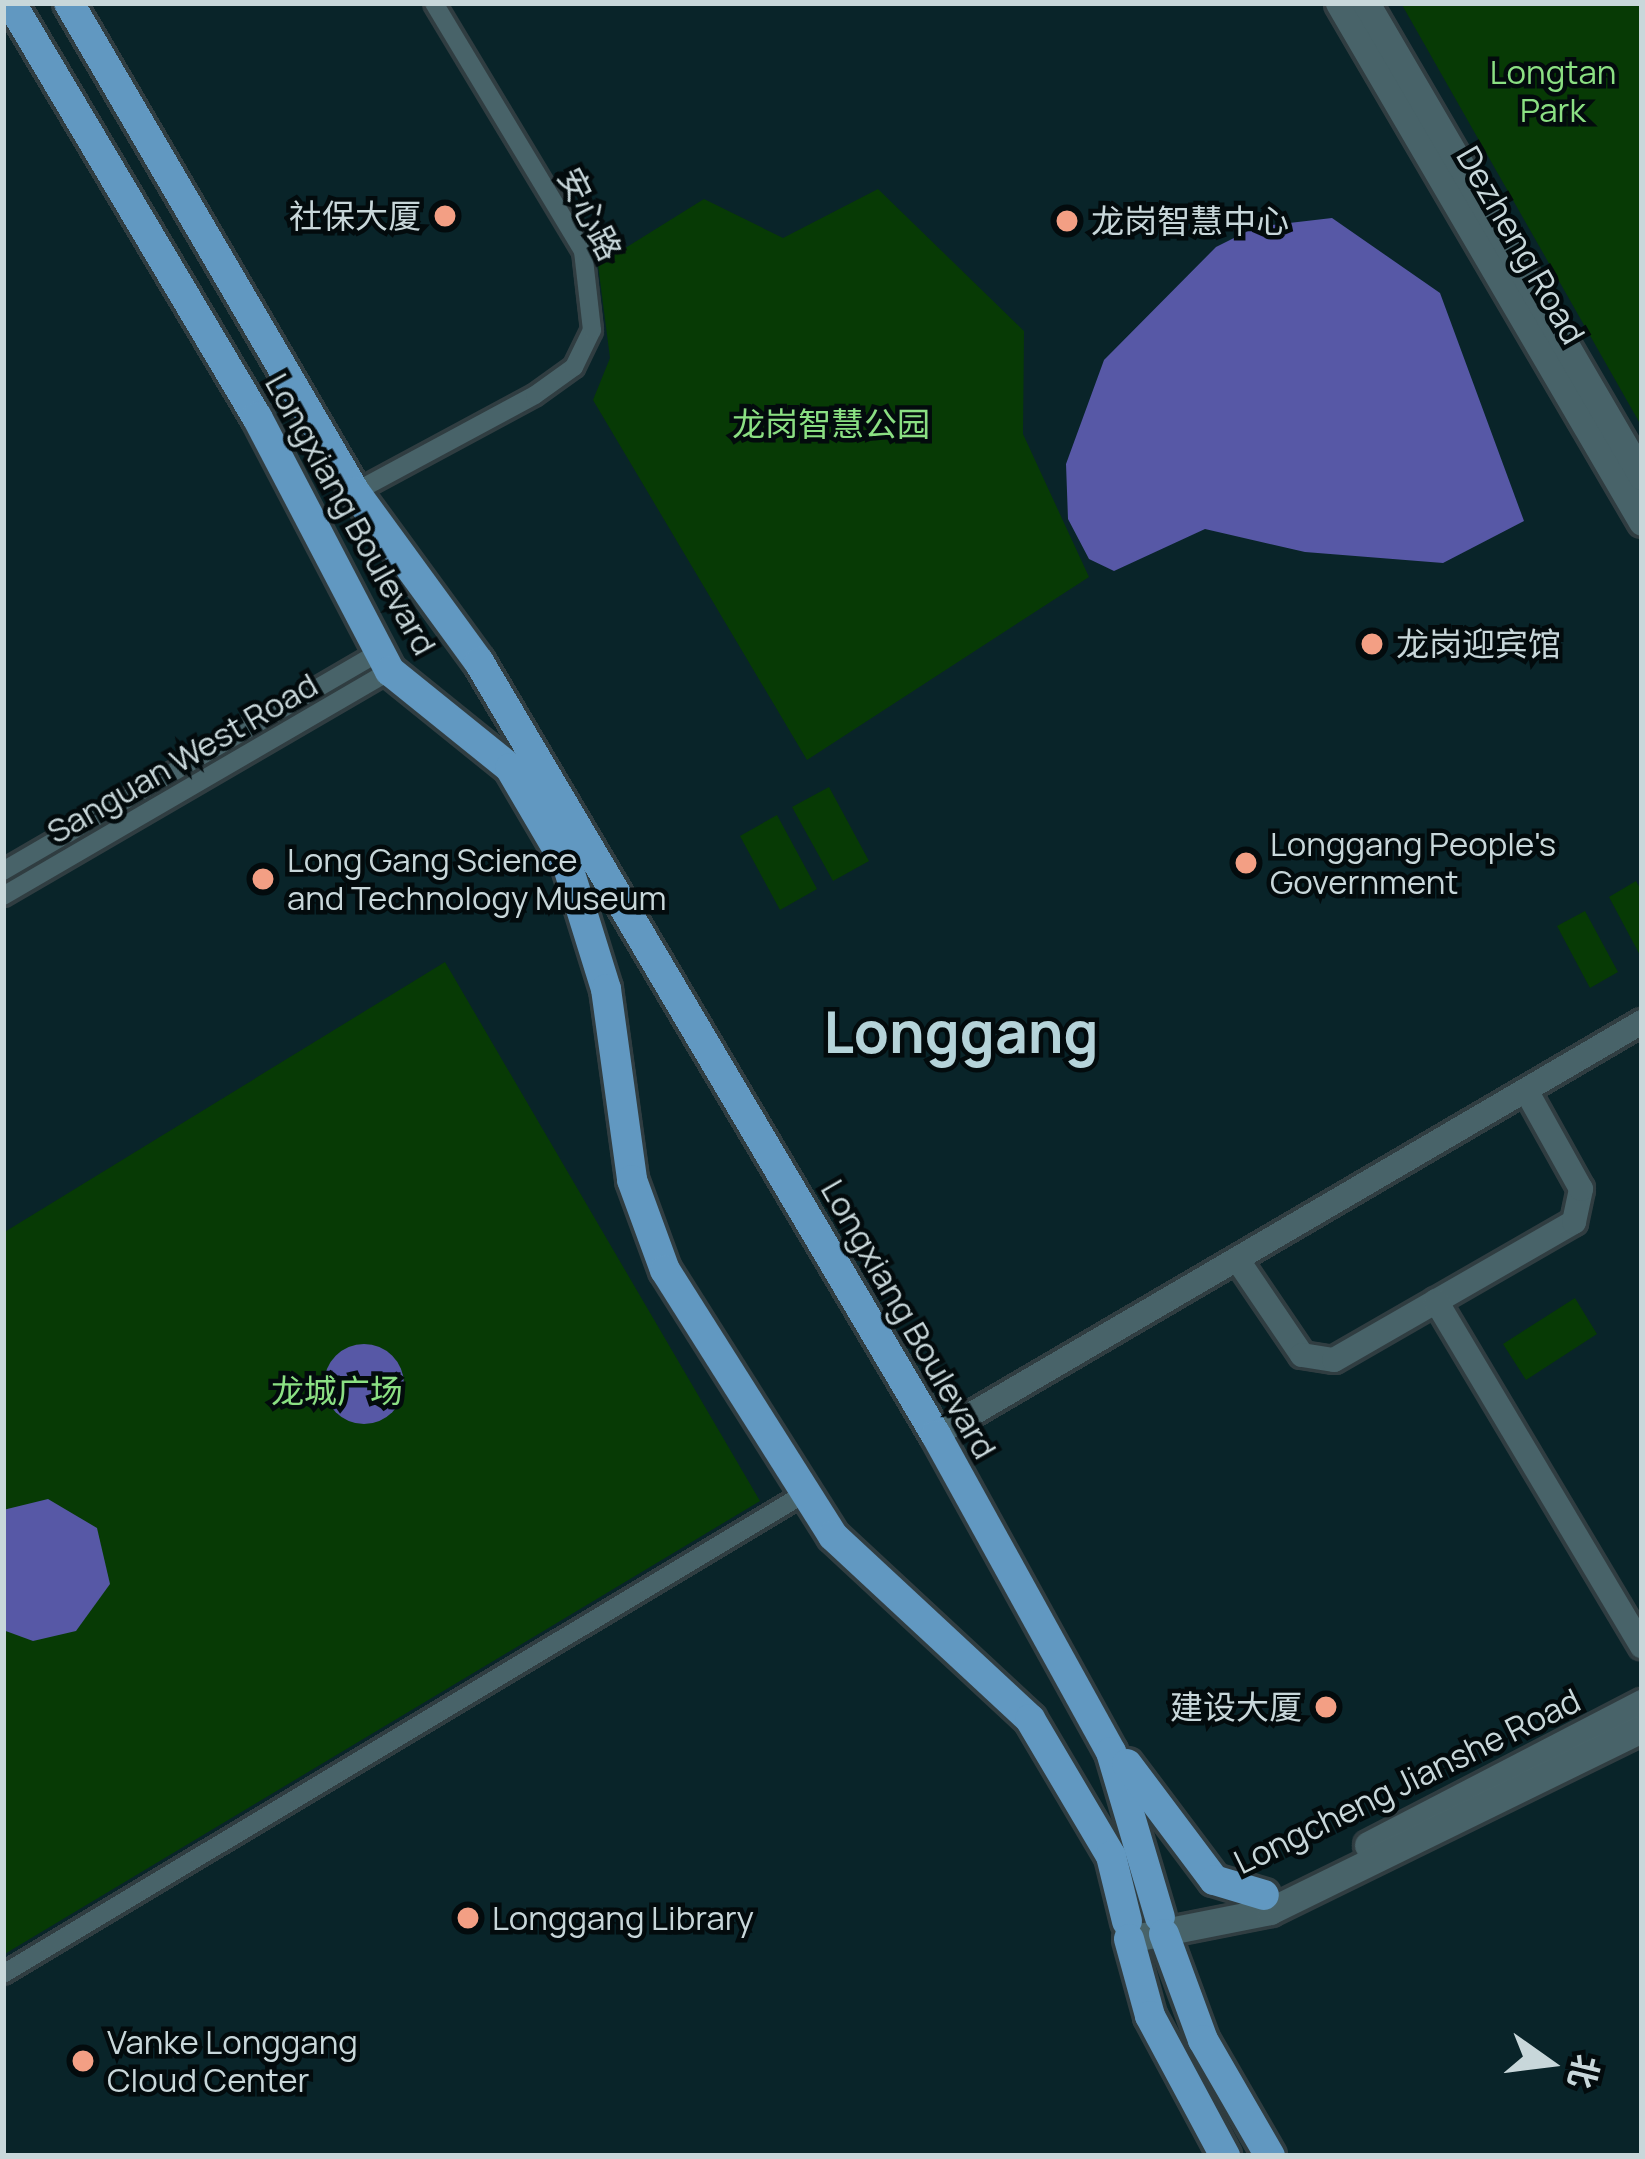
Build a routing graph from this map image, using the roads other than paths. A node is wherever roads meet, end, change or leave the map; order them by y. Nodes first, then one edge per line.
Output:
1 (11, 3) edge
2 (69, 3) edge
3 (434, 3) edge
4 (1339, 3) edge
5 (1366, 3) edge
6 (1642, 476) edge
7 (355, 492) junction
8 (1642, 522) edge
9 (385, 662) junction
10 (3, 871) edge
11 (3, 896) edge
12 (1642, 1022) edge
13 (1526, 1090) junction
14 (1237, 1259) junction
15 (1436, 1301) junction
16 (936, 1435) junction
17 (802, 1495) junction
18 (1642, 1646) edge
19 (1642, 1703) edge
20 (1097, 1722) junction
21 (1642, 1729) edge
22 (1264, 1895) junction
23 (1162, 1925) junction
24 (1128, 1930) junction
25 (3, 1974) edge
26 (1225, 2156) edge
27 (1270, 2156) edge

1 - 9 main road, Longxiang Boulevard
2 - 7 main road, Longxiang Boulevard
3 - 7 street, 安心路
4 - 8 main road, Dezheng Road
5 - 6 main road, Dezheng Road
7 - 16 main road, Longxiang Boulevard
9 - 10 street, Sanguan West Road
9 - 11 street, Sanguan West Road
9 - 17 main road, Longxiang Boulevard
12 - 13 street
13 - 14 street
13 - 15 street
14 - 15 street
14 - 16 street
15 - 18 street
16 - 20 main road, Longxiang Boulevard
17 - 24 main road, Longxiang Boulevard
17 - 25 street
19 - 22 main road, Longcheng Jianshe Road
20 - 22 main road
20 - 23 main road, Longxiang Boulevard
21 - 23 main road, Longcheng Jianshe Road
22 - 23 main road, Longcheng Jianshe Road
23 - 24 main road, Longcheng Jianshe Road
23 - 27 main road, Longxiang Boulevard
24 - 26 main road, Longxiang Boulevard

